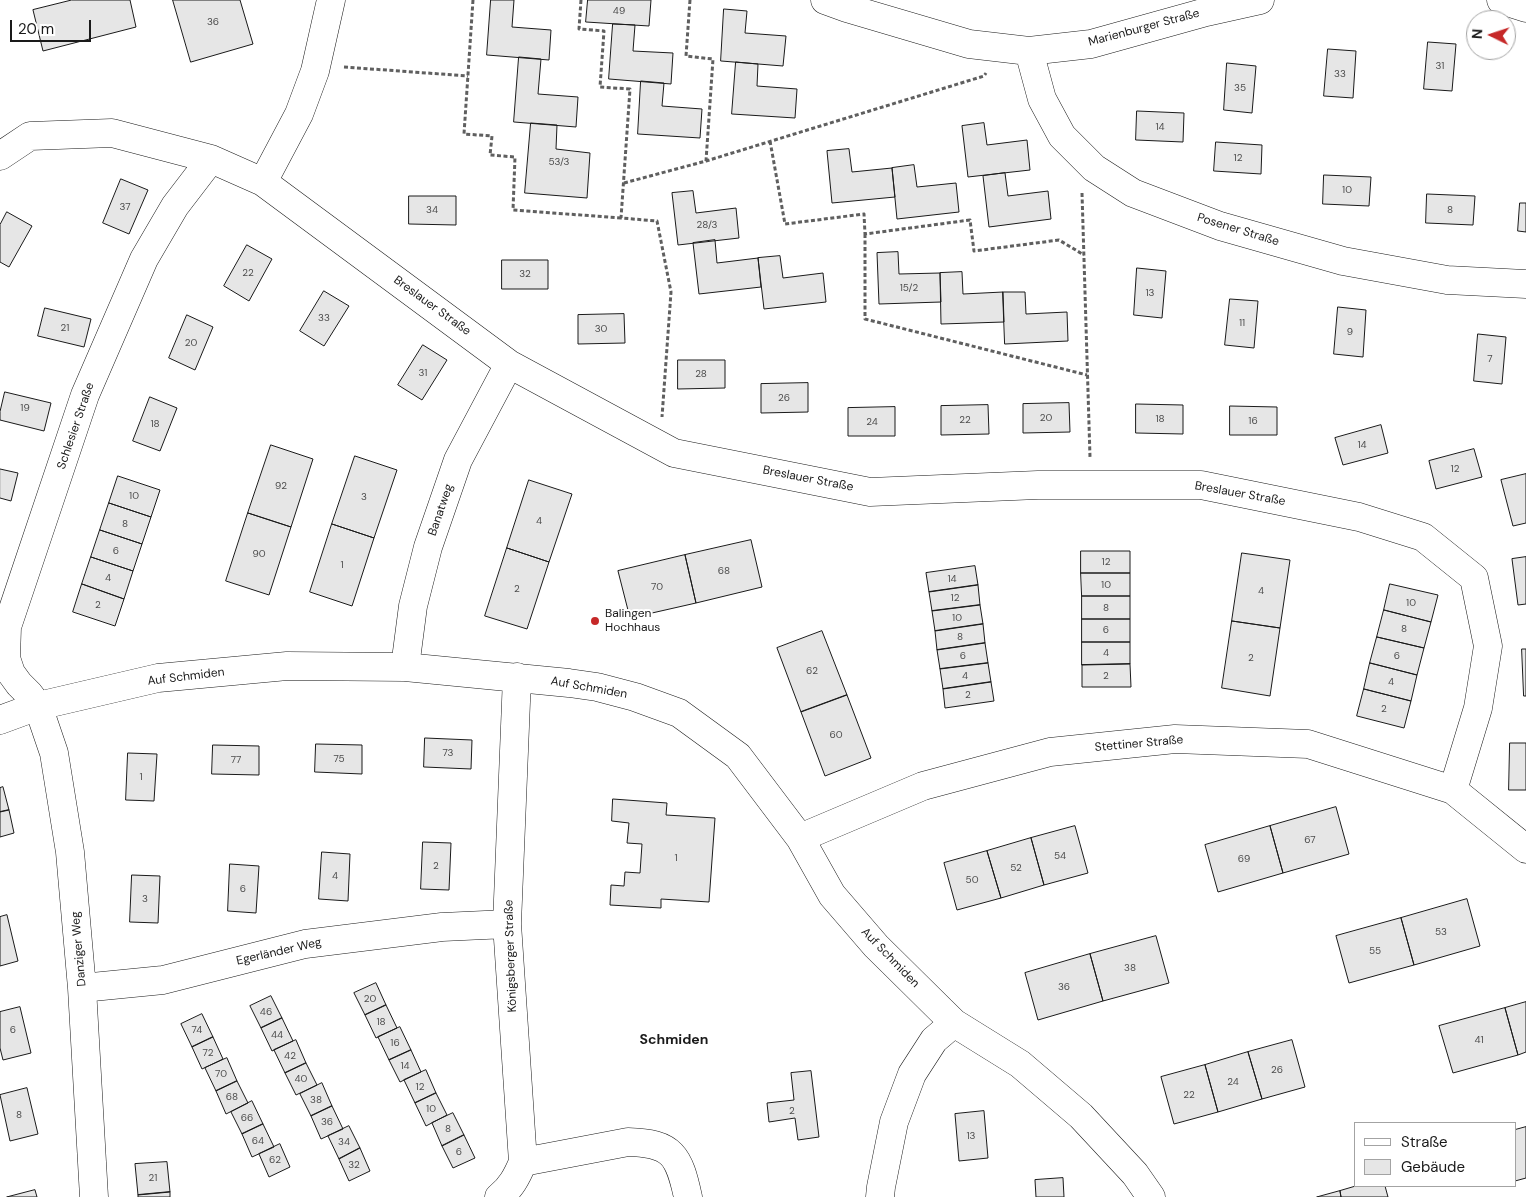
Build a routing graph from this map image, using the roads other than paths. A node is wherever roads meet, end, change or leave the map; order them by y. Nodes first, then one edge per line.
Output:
1 (331, 0) edge
2 (1260, 0) edge
3 (1502, 0) edge
4 (841, 3) edge
5 (1526, 8) edge
6 (1029, 51) junction
7 (0, 156) edge
8 (211, 159) junction
9 (263, 182) junction
10 (1526, 284) edge
11 (509, 364) junction
12 (405, 667) junction
13 (518, 677) junction
14 (38, 706) junction
15 (0, 720) edge
16 (1452, 790) junction
17 (800, 838) junction
18 (1526, 849) edge
19 (508, 924) junction
20 (82, 988) junction
21 (954, 1023) junction
22 (523, 1162) junction
23 (94, 1197) edge
24 (499, 1197) edge
25 (688, 1197) edge
26 (880, 1197) edge
27 (1151, 1197) edge

1 - 9 street
2 - 6 street, Marienburger Straße
3 - 5 street
4 - 6 street, Marienburger Straße
6 - 10 street, Posener Straße
7 - 8 street, Breslauer Straße
8 - 9 street, Breslauer Straße
8 - 14 street, Schlesier Straße
9 - 11 street, Breslauer Straße
11 - 12 street, Banatweg
11 - 16 street, Breslauer Straße
12 - 13 street, Auf Schmiden
12 - 14 street, Auf Schmiden
13 - 17 street, Auf Schmiden
13 - 19 street, Königsberger Straße
14 - 15 street, Auf Schmiden
14 - 20 street, Danziger Weg
16 - 17 street, Stettiner Straße
16 - 18 street, Stettiner Straße
17 - 21 street, Auf Schmiden
19 - 20 street, Egerländer Weg
19 - 22 street, Königsberger Straße
20 - 23 street, Danziger Weg
21 - 26 street
21 - 27 street, Auf Schmiden
22 - 24 street
22 - 25 street

